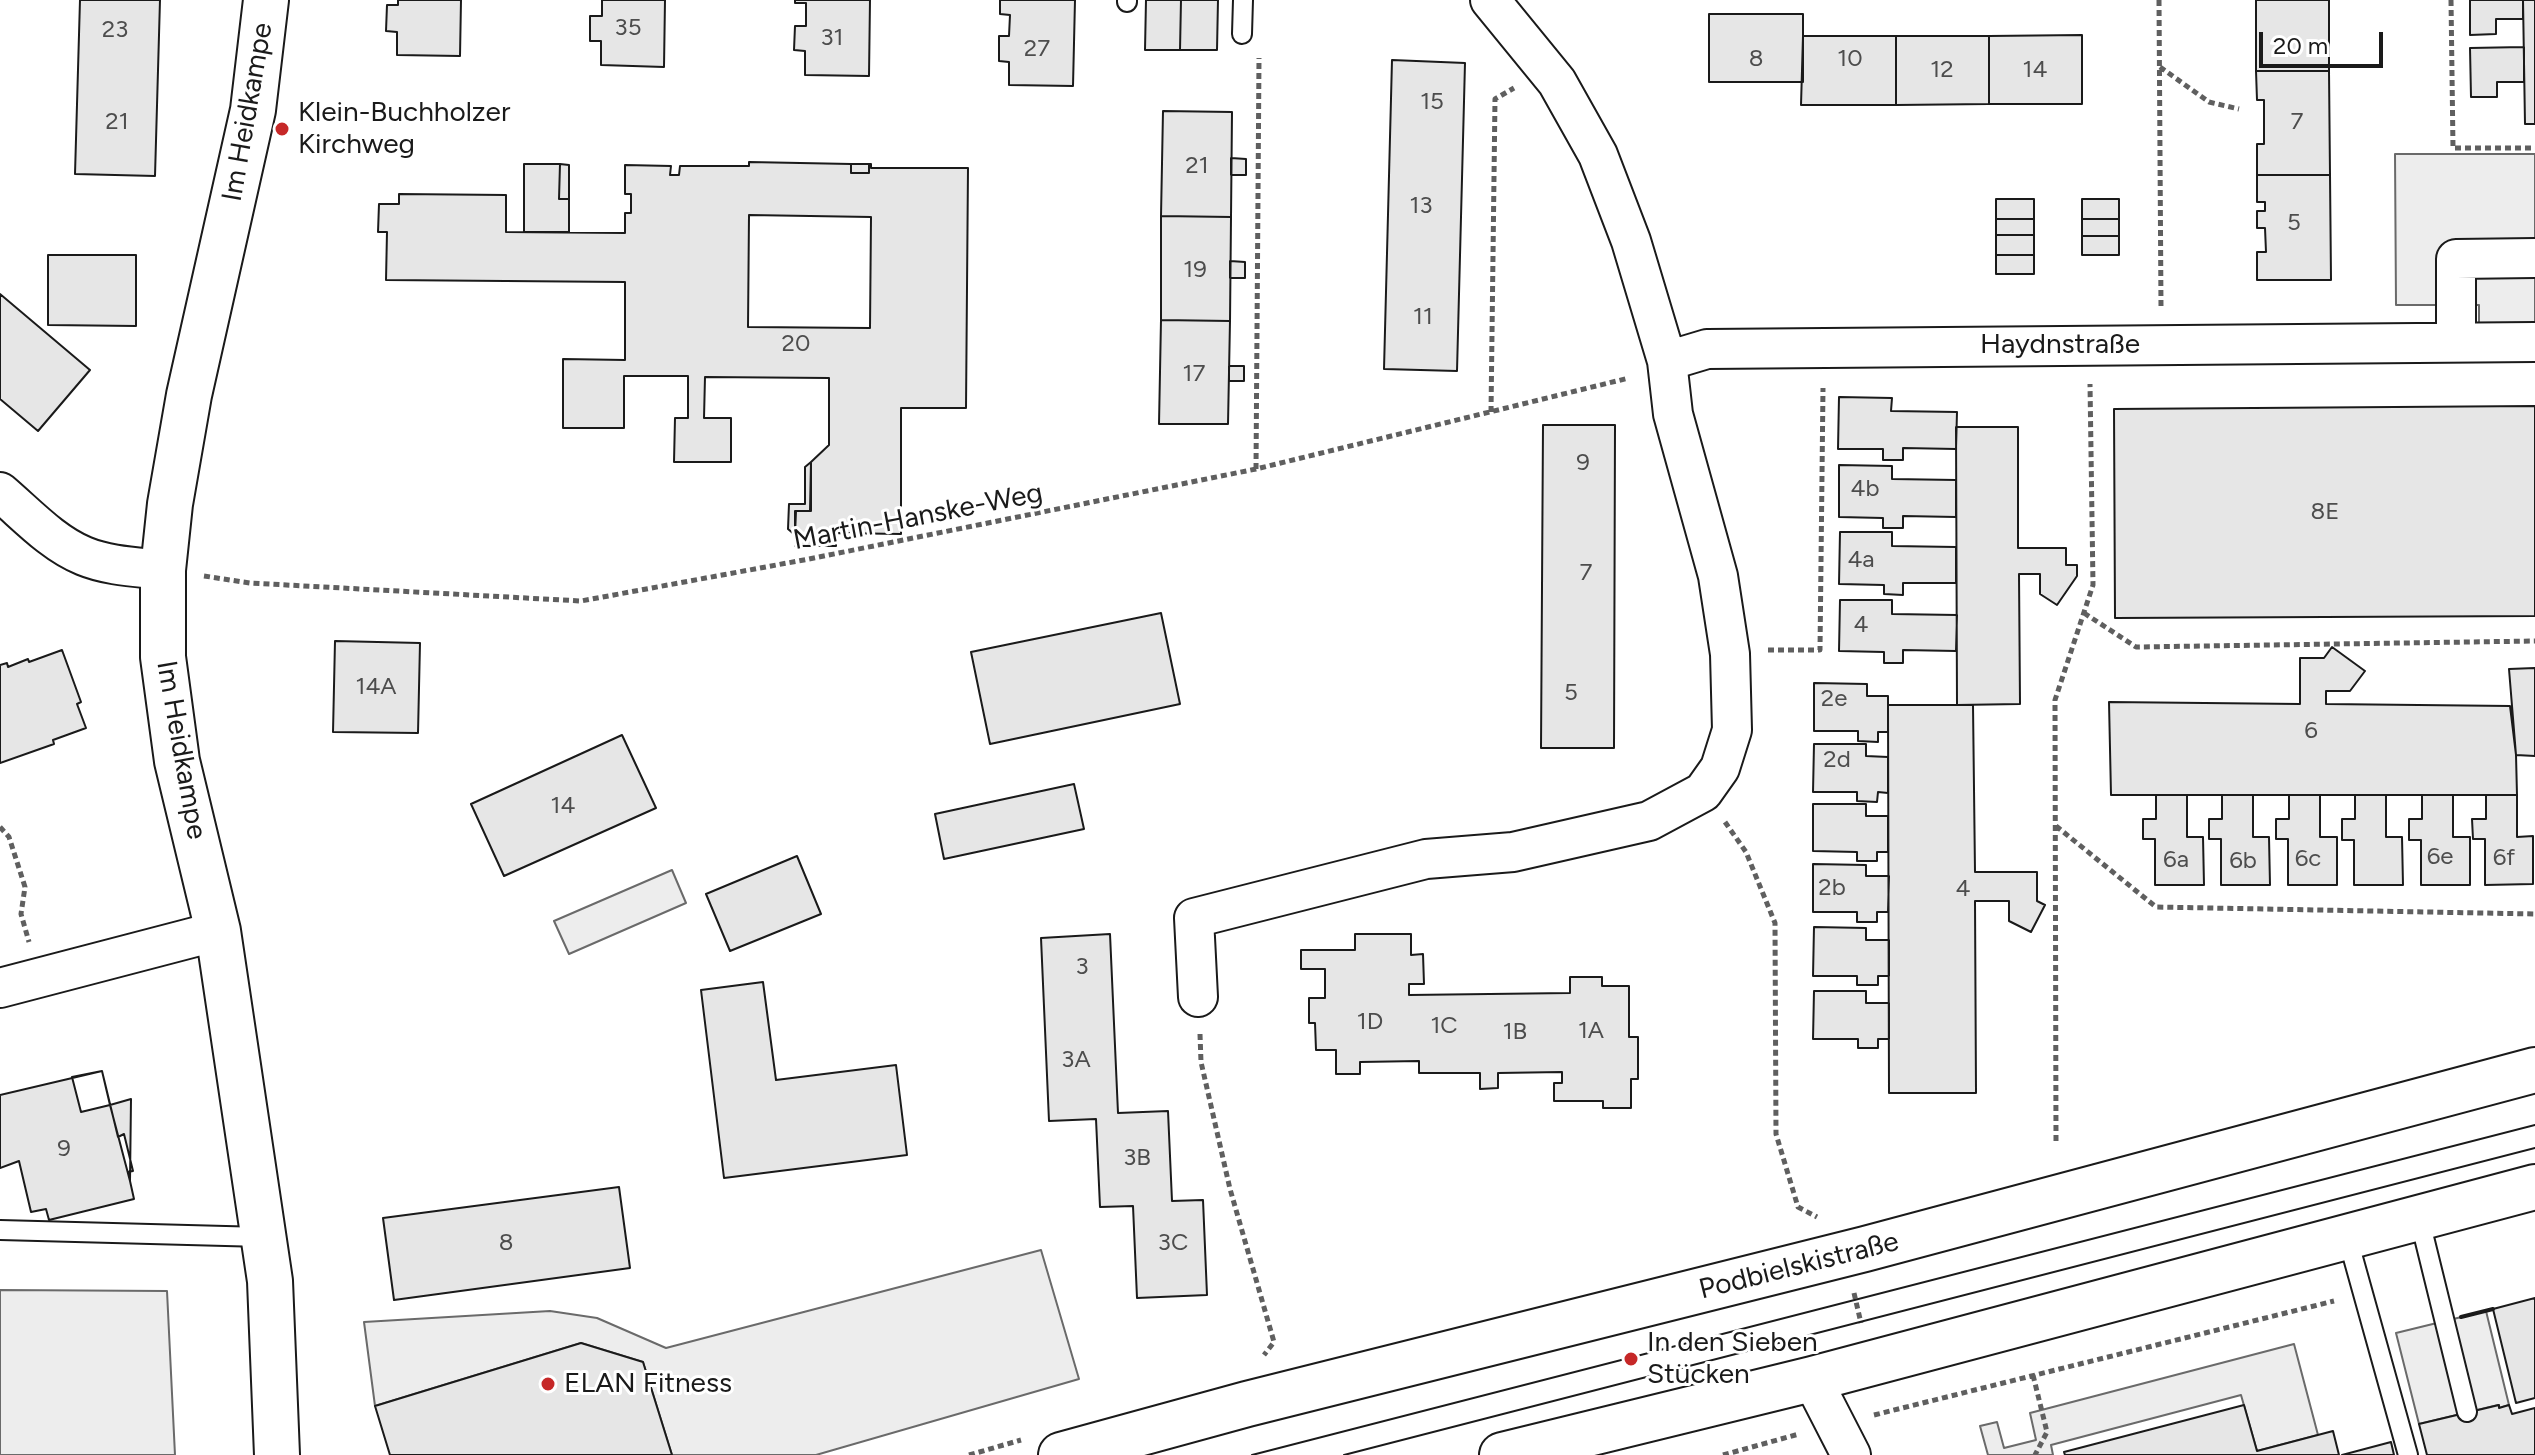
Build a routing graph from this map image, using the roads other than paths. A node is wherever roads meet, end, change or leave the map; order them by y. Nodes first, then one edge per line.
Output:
1 (266, 0) edge
2 (1243, 0) edge
3 (1490, 0) edge
4 (1242, 34) road end
5 (2535, 258) edge
6 (2456, 341) junction
7 (2535, 342) edge
8 (1667, 361) junction
9 (0, 492) edge
10 (163, 570) junction
11 (218, 931) junction
12 (0, 988) edge
13 (1198, 997) road end
14 (2535, 1070) edge
15 (2535, 1187) edge
16 (2419, 1217) junction
17 (0, 1230) edge
18 (2347, 1236) junction
19 (263, 1237) junction
20 (1812, 1379) junction
21 (2467, 1412) dead end
22 (277, 1455) edge
23 (1061, 1455) edge
24 (1502, 1455) edge
25 (1851, 1455) edge
26 (2408, 1455) edge

1 - 10 main road, Im Heidkampe
2 - 4 lane
3 - 8 street
5 - 6 street
6 - 7 street, Haydnstraße
6 - 8 street, Haydnstraße
8 - 13 street
9 - 10 street
10 - 11 main road, Im Heidkampe
11 - 12 street
11 - 19 main road, Im Heidkampe
14 - 23 main road, Podbielskistraße
15 - 16 main road
16 - 18 main road
16 - 21 lane
17 - 19 lane
18 - 20 main road
18 - 26 lane
19 - 22 main road, Im Heidkampe
20 - 24 main road
20 - 25 street

